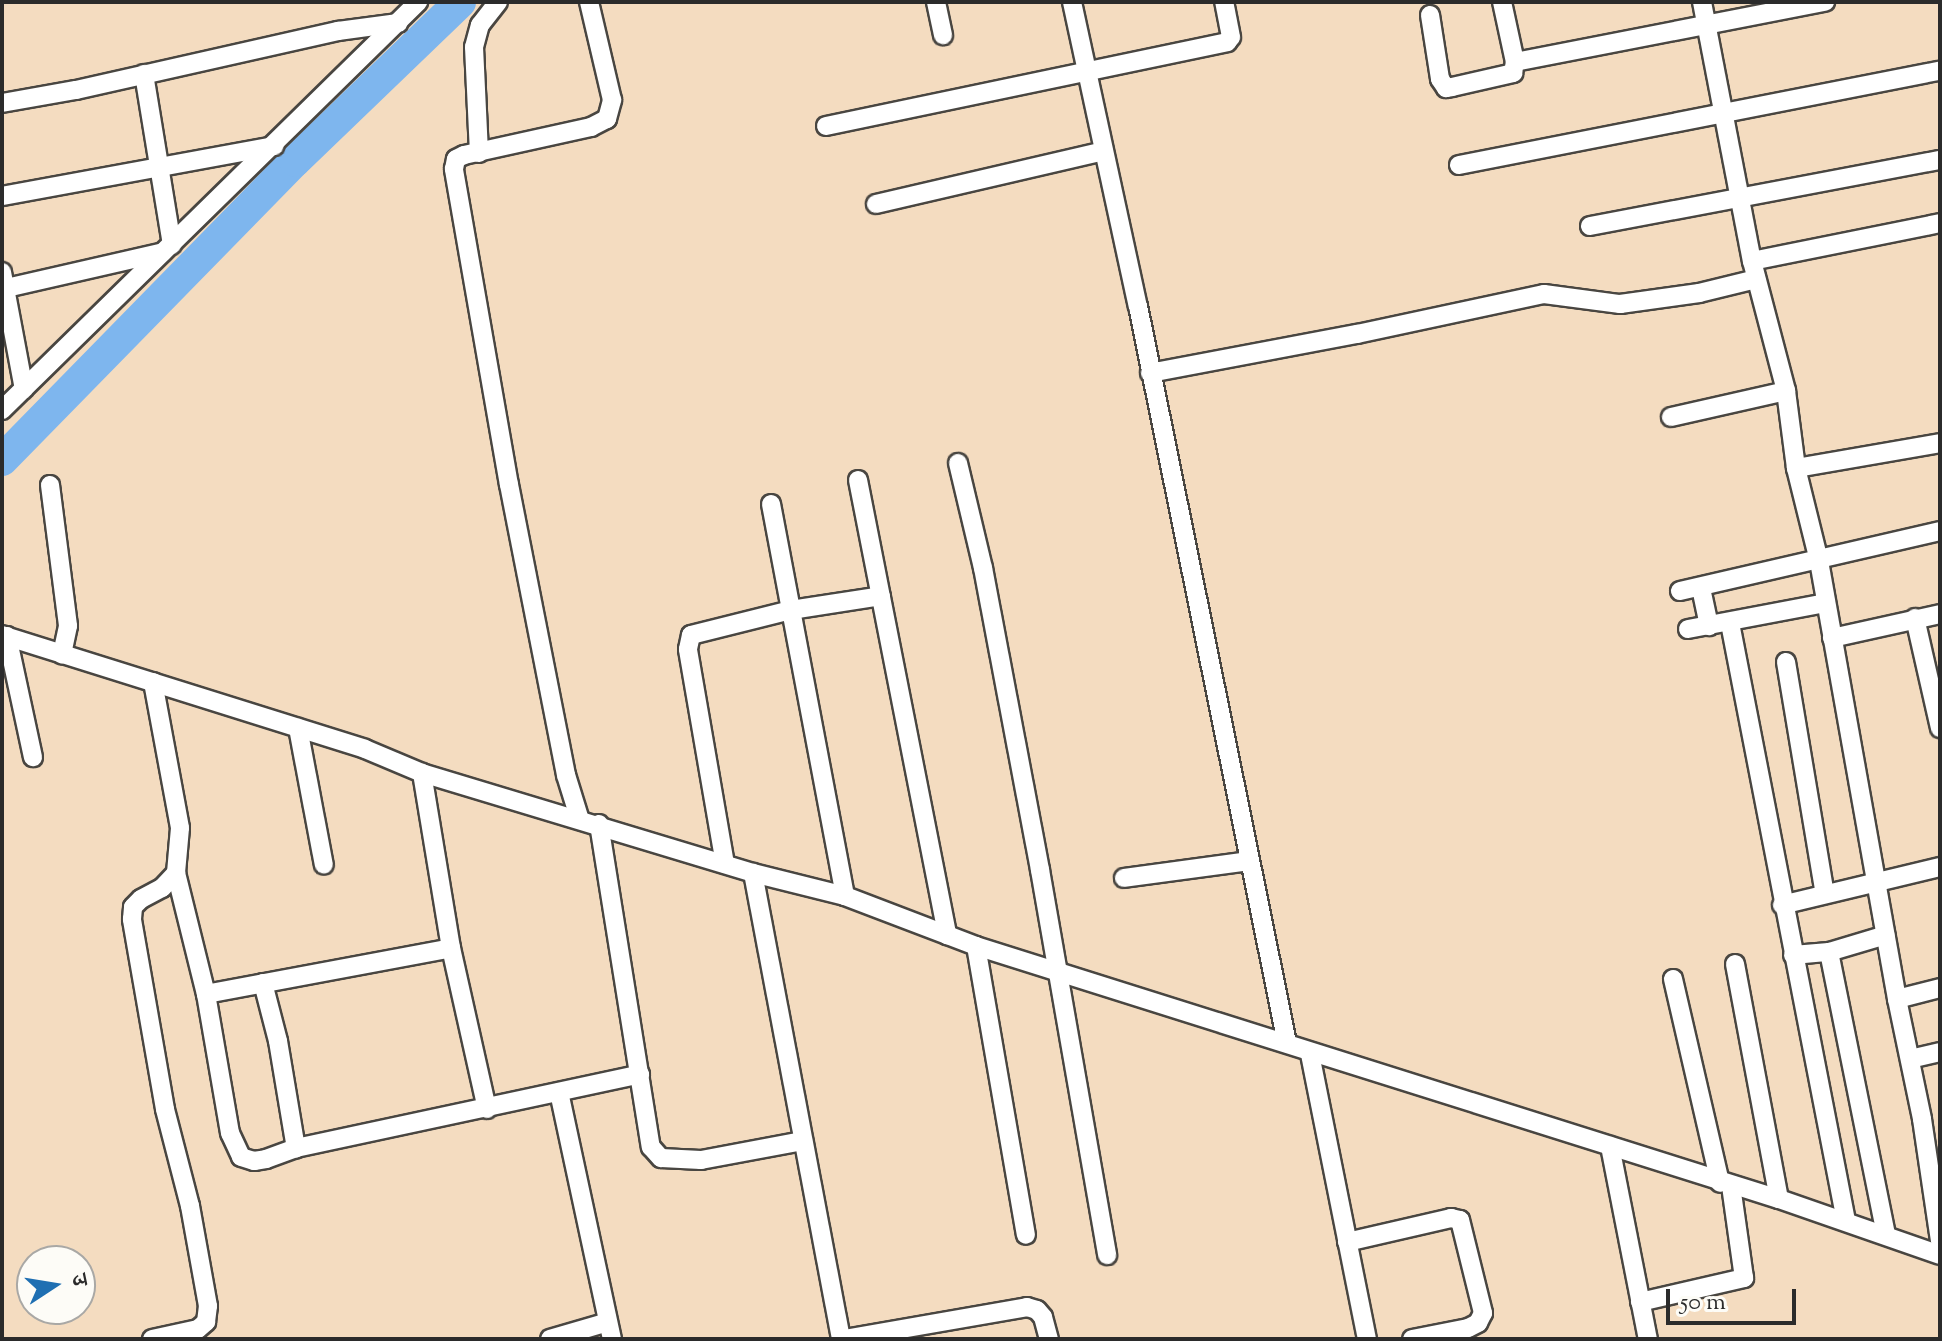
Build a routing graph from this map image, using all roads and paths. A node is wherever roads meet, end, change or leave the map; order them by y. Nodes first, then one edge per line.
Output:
1 (418, 2) edge
2 (498, 2) edge
3 (589, 2) edge
4 (936, 2) edge
5 (1072, 2) edge
6 (1224, 2) edge
7 (1502, 2) edge
8 (1702, 2) edge
9 (1825, 2) edge
10 (1430, 15) dead end
11 (398, 23) junction
12 (1706, 24) junction
13 (943, 35) dead end
14 (1515, 62) junction
15 (1087, 71) junction
16 (1940, 71) edge
17 (144, 74) junction
18 (2, 103) edge
19 (1725, 110) junction
20 (826, 126) dead end
21 (274, 146) junction
22 (1103, 151) junction
23 (479, 153) junction
24 (1940, 160) edge
25 (1459, 165) dead end
26 (161, 167) junction
27 (2, 196) edge
28 (1740, 196) junction
29 (876, 204) dead end
30 (1940, 223) edge
31 (1590, 226) dead end
32 (168, 248) junction
33 (1752, 261) junction
34 (1756, 279) junction
35 (3, 283) edge
36 (1150, 373) junction
37 (24, 389) junction
38 (1786, 391) junction
39 (2, 410) edge
40 (1671, 417) dead end
41 (1940, 443) edge
42 (958, 463) dead end
43 (1796, 468) junction
44 (858, 480) dead end
45 (50, 485) dead end
46 (771, 504) dead end
47 (1940, 531) edge
48 (1819, 561) junction
49 (1701, 588) junction
50 (1680, 591) dead end
51 (881, 596) junction
52 (1826, 603) junction
53 (791, 610) junction
54 (1940, 614) edge
55 (1915, 618) junction
56 (1730, 623) junction
57 (1709, 626) junction
58 (1688, 629) dead end
59 (5, 636) edge
60 (1832, 638) junction
61 (62, 654) junction
62 (1786, 662) dead end
63 (153, 682) junction
64 (298, 728) junction
65 (1940, 728) edge
66 (33, 757) dead end
67 (422, 773) junction
68 (579, 817) junction
69 (599, 824) junction
70 (1250, 861) junction
71 (725, 864) junction
72 (324, 865) dead end
73 (1940, 867) edge
74 (176, 873) junction
75 (753, 873) junction
76 (1124, 878) dead end
77 (1876, 881) junction
78 (1825, 894) junction
79 (845, 896) junction
80 (1782, 905) junction
81 (947, 935) junction
82 (1886, 935) junction
83 (976, 946) junction
84 (451, 948) junction
85 (1829, 952) junction
86 (1793, 955) junction
87 (1735, 964) dead end
88 (1058, 970) junction
89 (1673, 979) dead end
90 (263, 983) junction
91 (1940, 988) edge
92 (206, 994) junction
93 (1897, 999) junction
94 (1287, 1043) junction
95 (1940, 1052) edge
96 (1310, 1054) junction
97 (1910, 1059) junction
98 (640, 1074) junction
99 (559, 1092) junction
100 (487, 1109) junction
101 (1931, 1117) edge
102 (803, 1141) junction
103 (1610, 1146) junction
104 (296, 1148) junction
105 (1726, 1185) junction
106 (1779, 1199) junction
107 (1846, 1221) junction
108 (1886, 1234) junction
109 (1026, 1235) dead end
110 (1940, 1241) edge
111 (1347, 1242) junction
112 (1107, 1255) dead end
113 (1940, 1255) edge
114 (1640, 1302) junction
115 (610, 1330) edge
116 (193, 1335) edge
117 (152, 1339) edge
118 (550, 1339) edge
119 (842, 1339) edge
120 (1049, 1339) edge
121 (1367, 1339) edge
122 (1412, 1339) edge
123 (1648, 1339) edge

1 - 11 street
2 - 23 street
3 - 23 street
4 - 13 street
5 - 15 street
6 - 15 street
7 - 14 street
8 - 12 street
9 - 12 street
10 - 14 street
11 - 17 street
11 - 21 street
12 - 14 street
12 - 19 street
15 - 20 street
15 - 22 street
16 - 19 street
17 - 18 street
17 - 26 street
19 - 25 street
19 - 28 street
21 - 26 street
21 - 32 street
22 - 29 street
22 - 36 street
23 - 68 street
24 - 28 street
26 - 27 street
26 - 32 street
28 - 31 street
28 - 33 street
30 - 33 street
32 - 35 street
32 - 37 street
33 - 34 street
34 - 36 street
34 - 38 street
35 - 37 street
36 - 70 street
37 - 39 street
38 - 40 street
38 - 43 street
41 - 43 street
42 - 88 street
43 - 48 street
44 - 51 street
45 - 61 street
46 - 53 street
47 - 48 street
48 - 49 street
48 - 52 street
49 - 50 street
49 - 57 street
51 - 53 street
51 - 81 street
52 - 56 street
52 - 60 street
53 - 71 street
53 - 79 street
54 - 55 street
55 - 60 street
55 - 65 street
56 - 57 street
56 - 80 street
57 - 58 street
59 - 61 street
59 - 66 street
60 - 77 street
61 - 63 street
62 - 78 street
63 - 64 street
63 - 74 street
64 - 67 street
64 - 72 street
67 - 68 street
67 - 84 street
68 - 69 street
69 - 71 street
69 - 98 street
70 - 76 street
70 - 94 street
71 - 75 street
73 - 77 street
74 - 92 street
74 - 116 street
75 - 79 street
75 - 102 street
77 - 78 street
77 - 82 street
78 - 80 street
79 - 81 street
80 - 86 street
81 - 83 street
82 - 85 street
82 - 93 street
83 - 88 street
83 - 109 street
84 - 90 street
84 - 100 street
85 - 86 street
85 - 108 street
86 - 107 street
87 - 106 street
88 - 94 street
88 - 112 street
89 - 105 street
90 - 92 street
90 - 104 street
91 - 93 street
92 - 104 street
93 - 97 street
94 - 96 street
95 - 97 street
96 - 103 street
96 - 111 street
97 - 101 street
98 - 99 street
98 - 102 street
99 - 100 street
99 - 115 street
100 - 104 street
101 - 110 street
102 - 119 street
103 - 105 street
103 - 114 street
105 - 106 street
105 - 114 street
106 - 107 street
107 - 108 street
108 - 113 street
111 - 121 street
111 - 122 street
114 - 123 street
115 - 118 street
116 - 117 street
119 - 120 street

